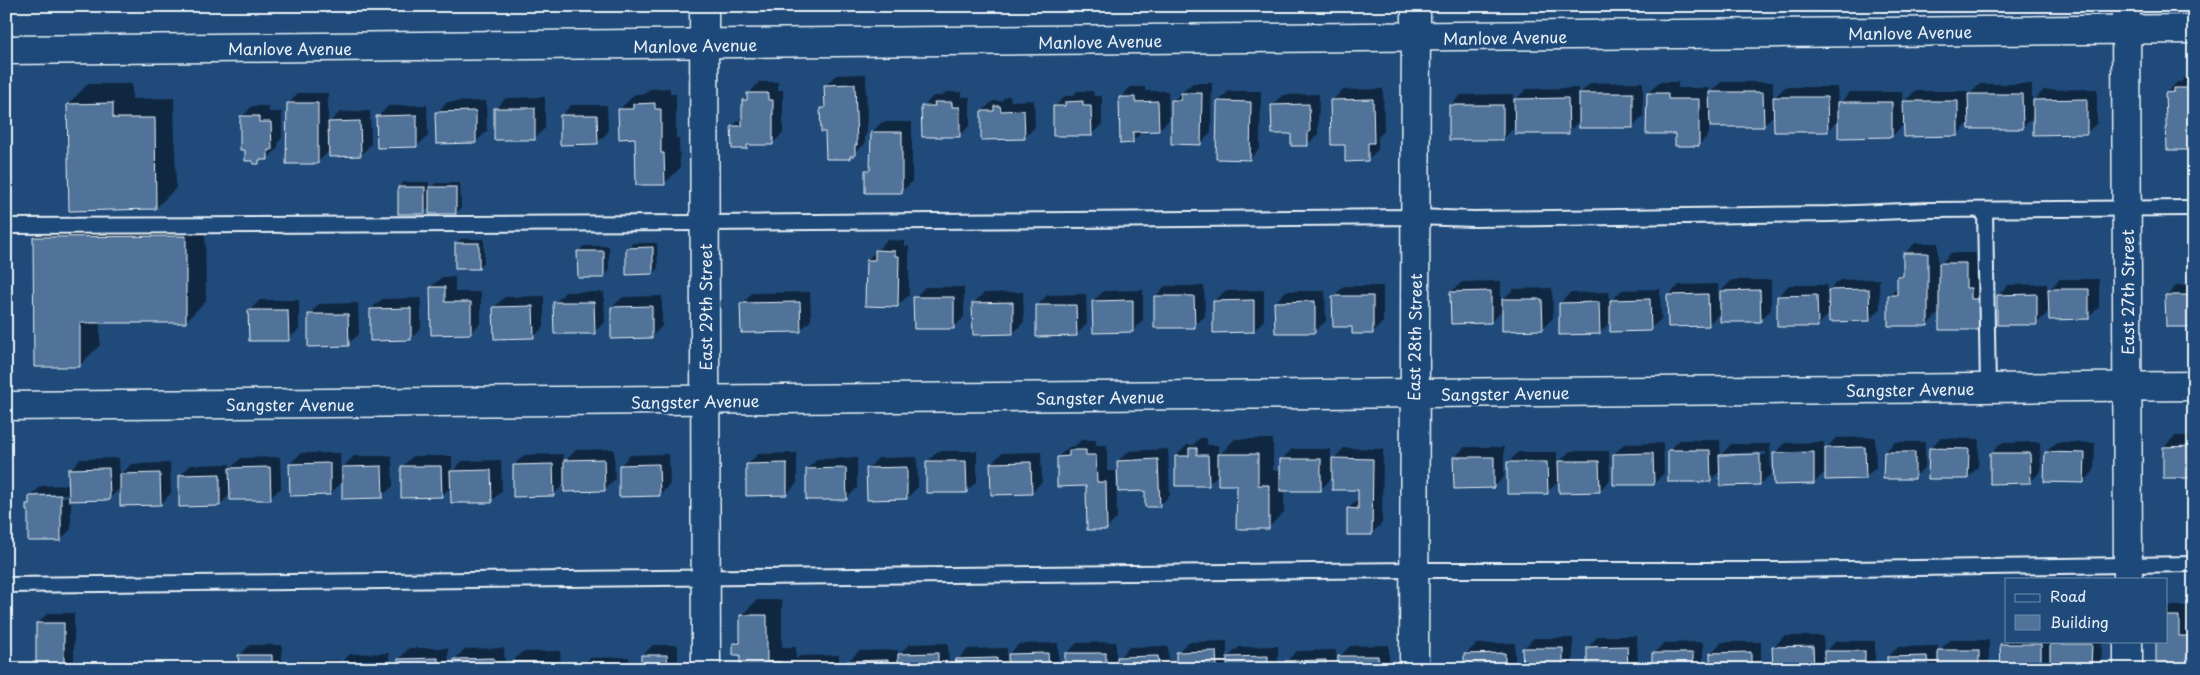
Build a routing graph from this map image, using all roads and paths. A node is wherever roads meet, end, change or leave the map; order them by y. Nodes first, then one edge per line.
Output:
1 (704, 6) edge
2 (1416, 6) edge
3 (2126, 18) edge
4 (2194, 29) edge
5 (1416, 38) junction
6 (704, 44) junction
7 (6, 50) edge
8 (2194, 208) edge
9 (1985, 210) junction
10 (2127, 210) junction
11 (1415, 216) junction
12 (704, 223) junction
13 (6, 226) edge
14 (2128, 386) junction
15 (2194, 386) edge
16 (1988, 388) junction
17 (1413, 394) junction
18 (705, 401) junction
19 (6, 406) edge
20 (2194, 564) edge
21 (1413, 570) junction
22 (2128, 571) edge
23 (706, 579) junction
24 (6, 586) edge
25 (2128, 642) edge
26 (706, 669) edge
27 (1414, 669) edge
28 (2128, 669) edge

1 - 6 street, East 29th Street
2 - 5 street, East 28th Street
3 - 4 street, Manlove Avenue
3 - 5 street, Manlove Avenue
3 - 10 street, East 27th Street
5 - 6 street, Manlove Avenue
5 - 11 street, East 28th Street
6 - 7 street, Manlove Avenue
6 - 12 street, East 29th Street
8 - 10 lane
9 - 10 lane
9 - 11 lane
9 - 16 lane
10 - 14 street, East 27th Street
11 - 12 lane
11 - 17 street, East 28th Street
12 - 13 lane
12 - 18 street, East 29th Street
14 - 15 street, Sangster Avenue
14 - 16 street, Sangster Avenue
14 - 22 street, East 27th Street
16 - 17 street, Sangster Avenue
17 - 18 street, Sangster Avenue
17 - 21 street, East 28th Street
18 - 19 street, Sangster Avenue
18 - 23 street, East 29th Street
20 - 22 lane
21 - 22 lane
21 - 23 lane
21 - 27 street, East 28th Street
23 - 24 lane
23 - 26 street, East 29th Street
25 - 28 street

